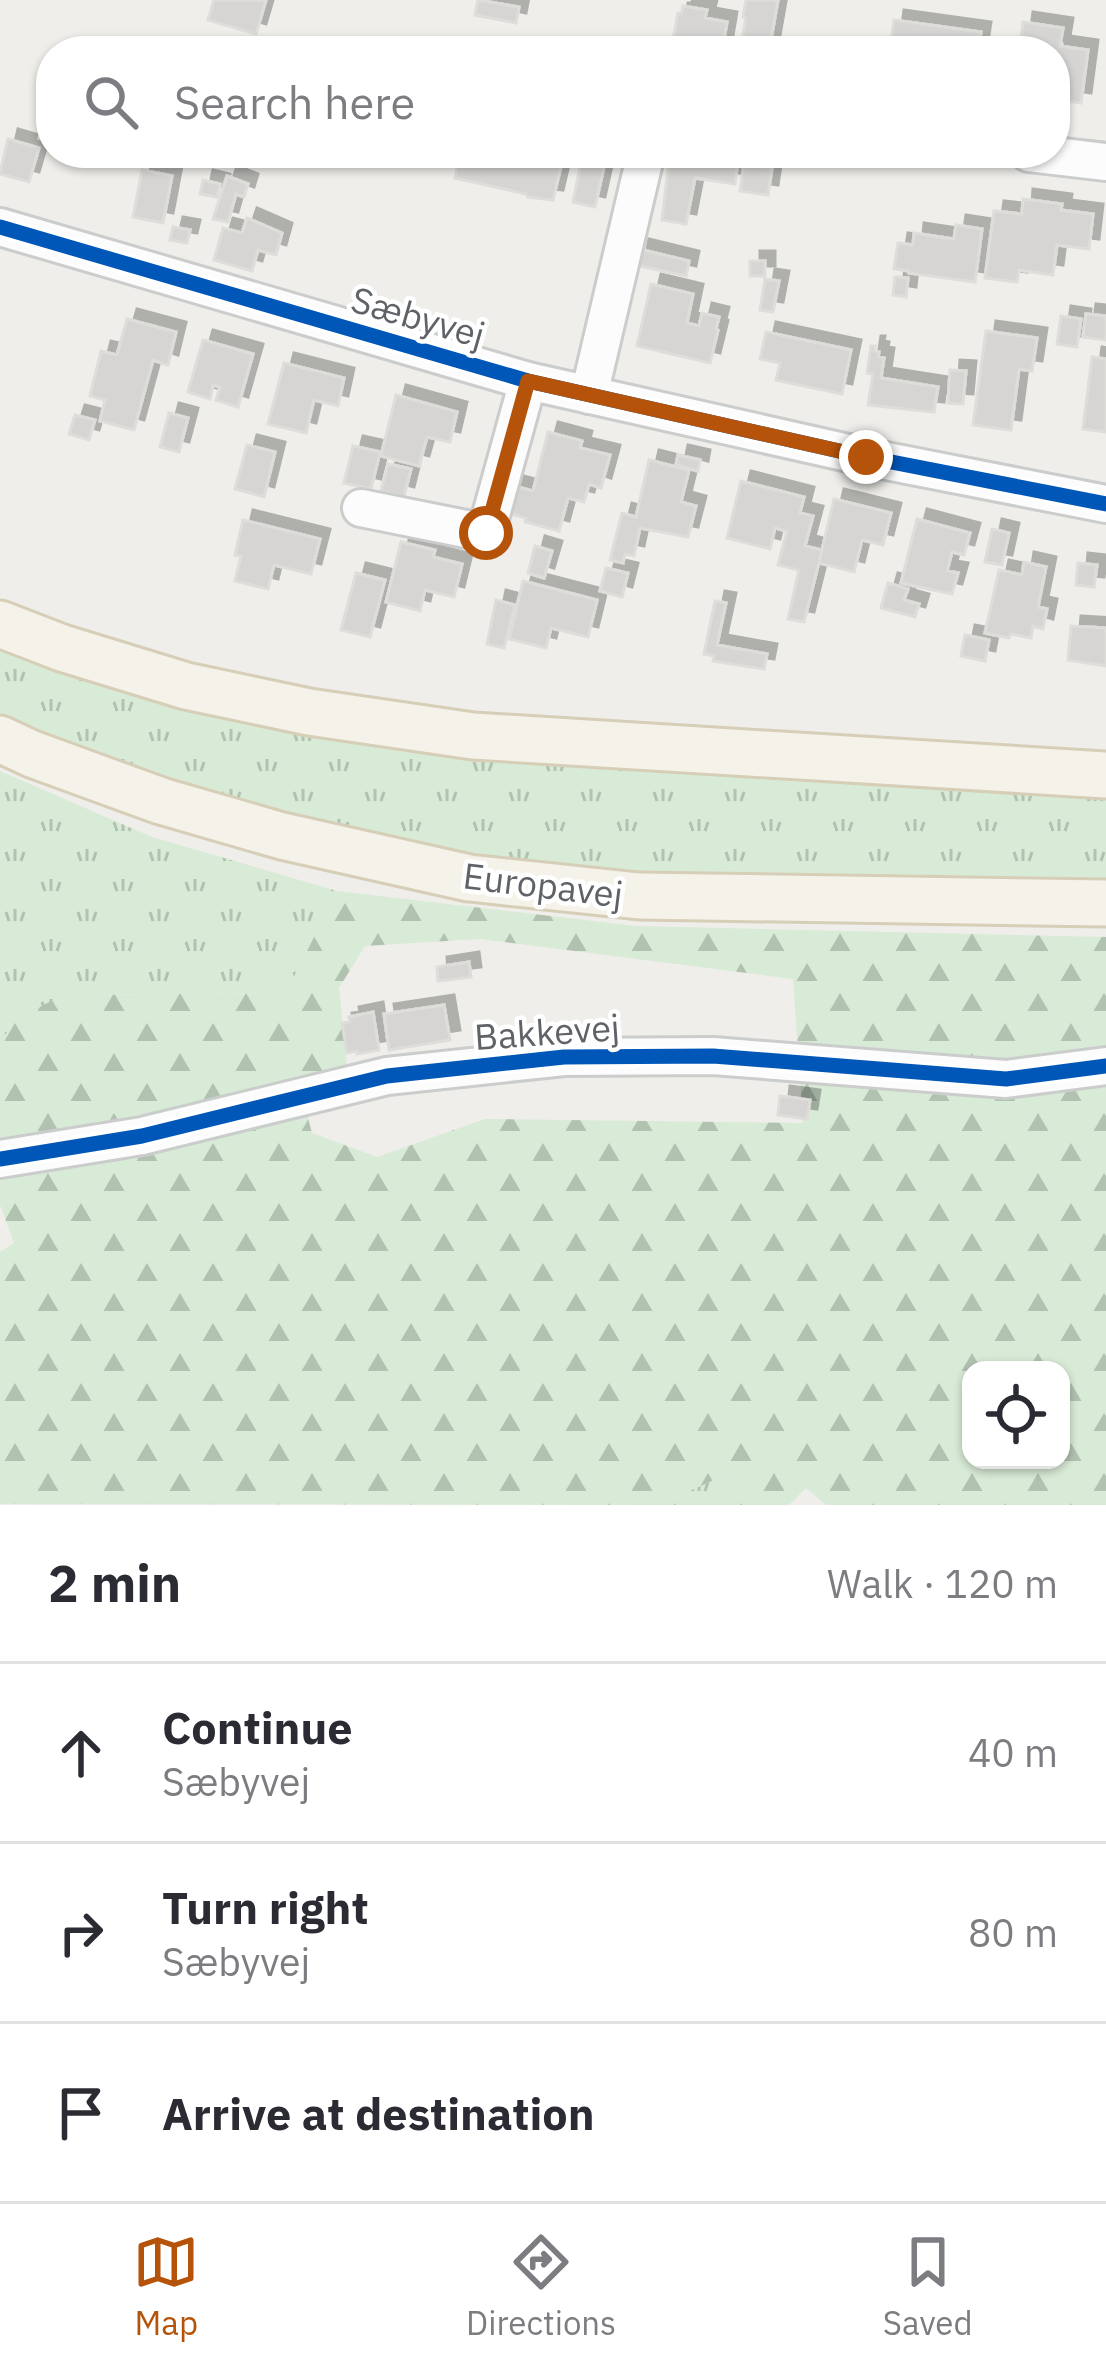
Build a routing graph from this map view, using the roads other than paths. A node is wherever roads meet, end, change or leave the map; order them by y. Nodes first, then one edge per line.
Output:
1 (1070, 158) edge
2 (1106, 162) edge
3 (619, 168) edge
4 (642, 168) edge
5 (0, 227) edge
6 (528, 381) junction
7 (579, 393) junction
8 (1106, 504) edge
9 (361, 508) dead end
10 (0, 624) edge
11 (0, 739) edge
12 (1106, 775) edge
13 (1106, 903) edge
14 (1106, 1066) edge
15 (0, 1159) edge

1 - 2 street
3 - 7 street
4 - 7 street
5 - 6 street, Sæbyvej
6 - 7 street, Sæbyvej
6 - 9 street
7 - 8 street, Sæbyvej
10 - 12 main road
11 - 13 main road, Europavej
14 - 15 street, Bakkevej

